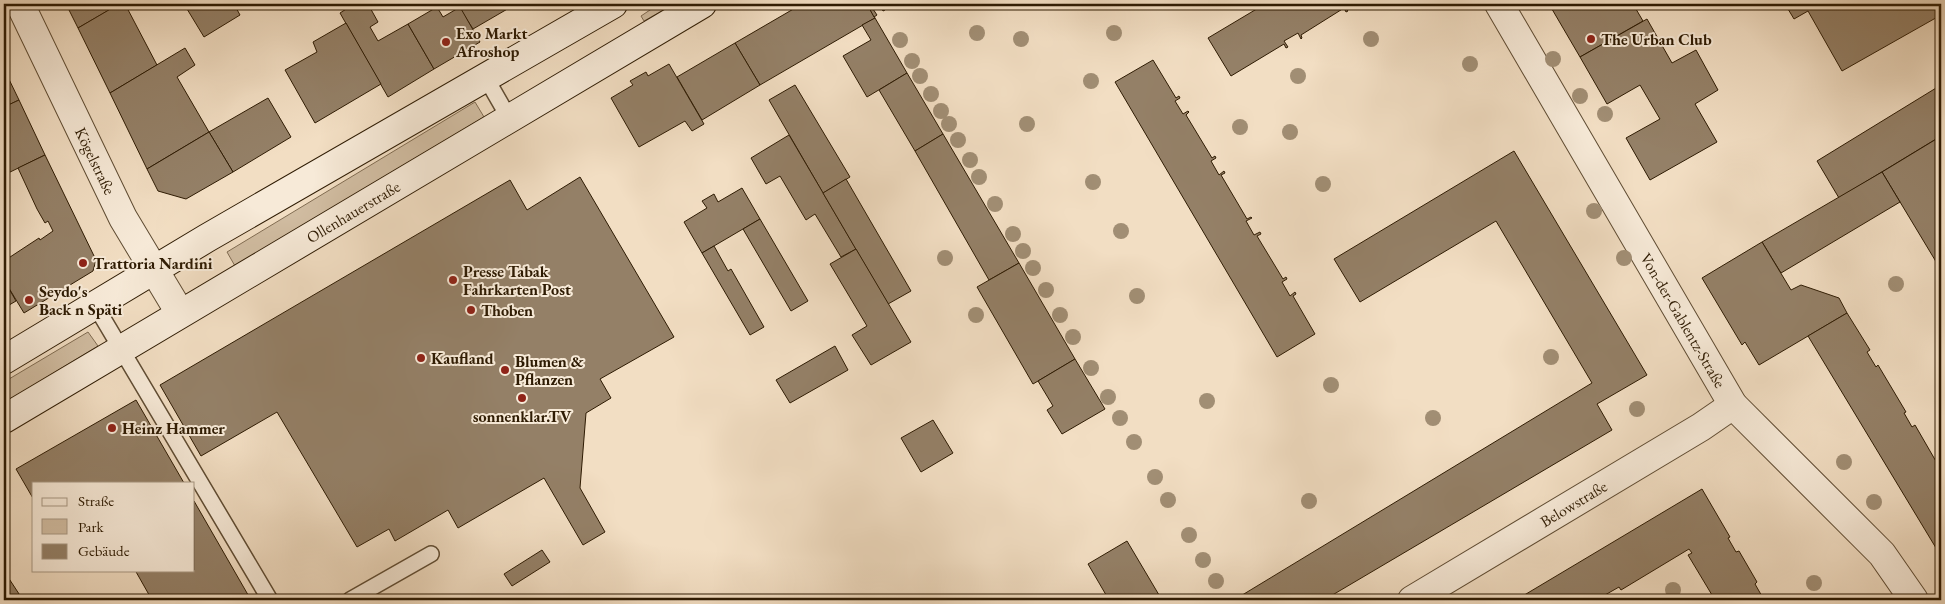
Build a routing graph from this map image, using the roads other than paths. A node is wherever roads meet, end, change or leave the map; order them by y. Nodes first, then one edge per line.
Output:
1 (20, 4) edge
2 (613, 4) edge
3 (702, 4) edge
4 (1500, 4) edge
5 (486, 78) junction
6 (509, 118) junction
7 (154, 270) junction
8 (96, 305) junction
9 (180, 314) junction
10 (121, 349) junction
11 (4, 360) edge
12 (1734, 405) junction
13 (4, 419) edge
14 (431, 554) dead end
15 (358, 598) edge
16 (270, 600) edge
17 (1412, 600) edge
18 (1914, 600) edge

1 - 7 main road, Kögelstraße
2 - 5 main road
3 - 6 main road, Ollenhauerstraße
4 - 12 main road, Von-der-Gablentz-Straße
5 - 6 lane
5 - 7 main road
6 - 9 main road, Ollenhauerstraße
7 - 8 main road
7 - 9 main road, Kögelstraße
8 - 10 lane
8 - 11 main road
9 - 10 main road, Ollenhauerstraße
10 - 13 main road, Ollenhauerstraße
10 - 16 lane
12 - 17 main road, Belowstraße
12 - 18 main road, Von-der-Gablentz-Straße
14 - 15 lane

